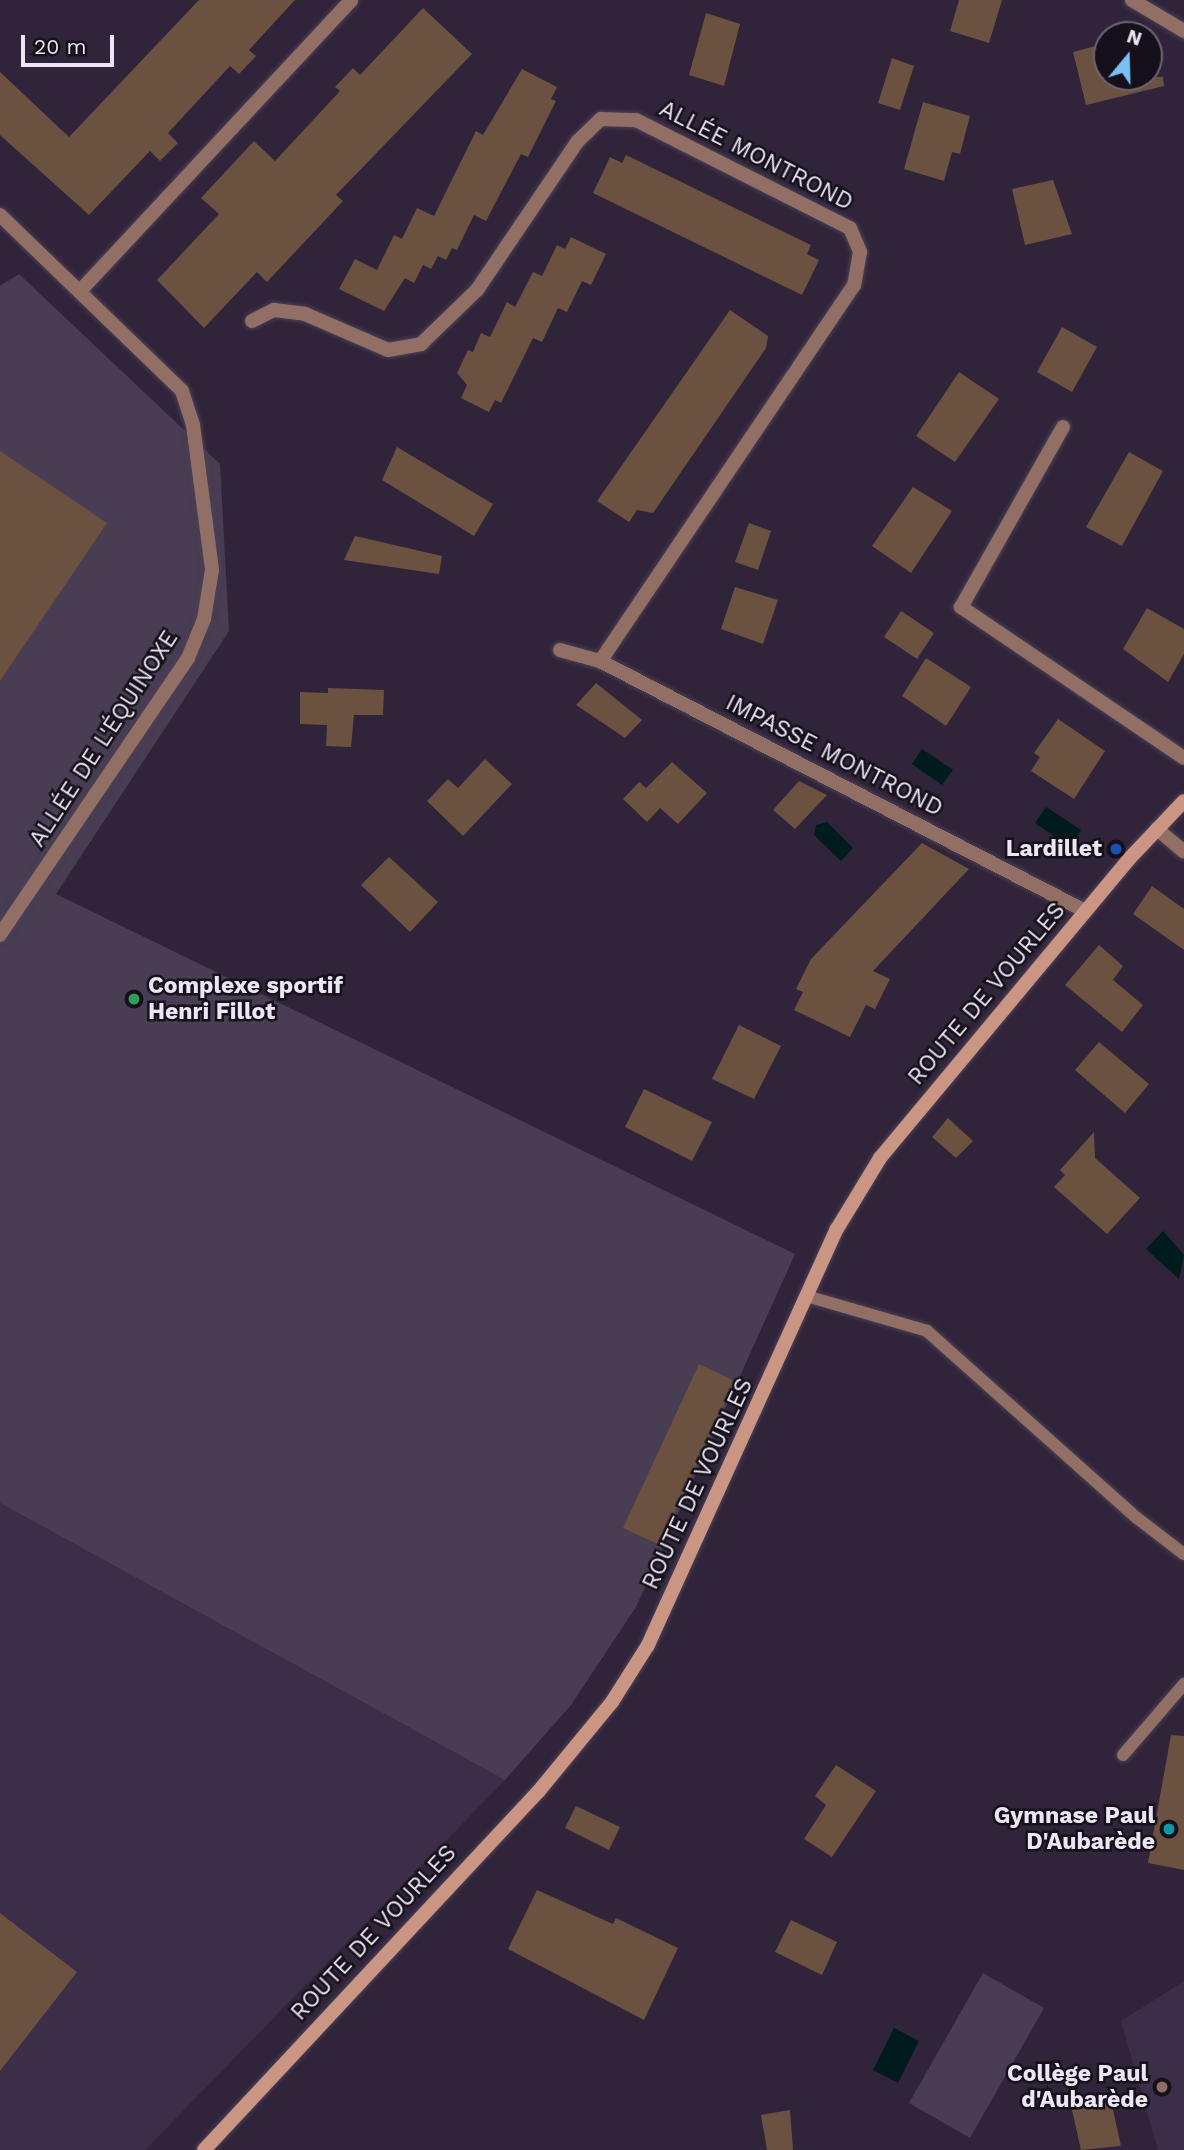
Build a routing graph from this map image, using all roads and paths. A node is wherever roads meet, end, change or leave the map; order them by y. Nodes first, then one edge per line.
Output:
1 (351, 0) edge
2 (1132, 0) edge
3 (1184, 31) edge
4 (0, 215) edge
5 (81, 290) junction
6 (252, 321) dead end
7 (1063, 427) dead end
8 (560, 650) dead end
9 (600, 660) junction
10 (1184, 758) edge
11 (1184, 801) edge
12 (1157, 829) junction
13 (1184, 852) edge
14 (1085, 911) junction
15 (0, 934) edge
16 (806, 1297) junction
17 (1184, 1553) edge
18 (1184, 1685) edge
19 (1123, 1755) dead end
20 (204, 2150) edge

1 - 5 street
2 - 3 street
4 - 5 street, ALLÉE DE L'ÉQUINOXE
5 - 15 street, ALLÉE DE L'ÉQUINOXE
6 - 9 street, ALLÉE MONTROND
7 - 10 street
8 - 9 street, IMPASSE MONTROND
9 - 14 street, IMPASSE MONTROND
11 - 12 street, ROUTE DE VOURLES
12 - 13 street
12 - 14 street, ROUTE DE VOURLES
14 - 16 street, ROUTE DE VOURLES
16 - 17 lane
16 - 20 street, ROUTE DE VOURLES
18 - 19 lane

